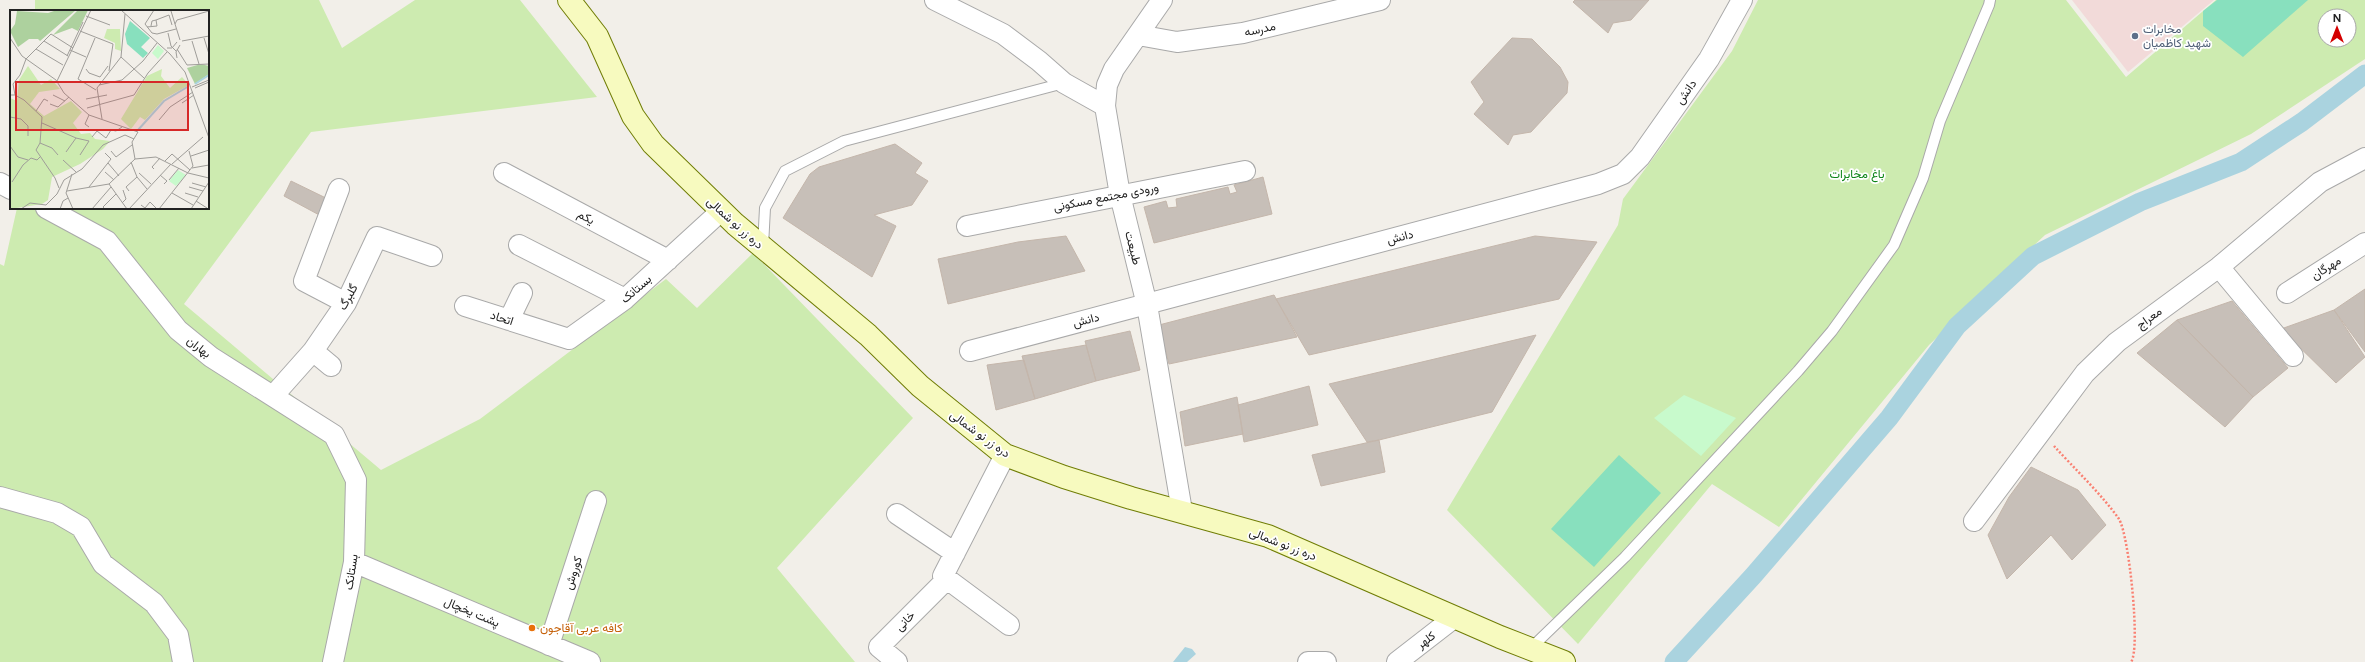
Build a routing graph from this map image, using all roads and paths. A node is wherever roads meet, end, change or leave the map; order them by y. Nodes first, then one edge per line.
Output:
1 (570, 0) edge
2 (934, 0) edge
3 (1162, 0) edge
4 (1380, 0) edge
5 (1742, 0) edge
6 (1990, 0) edge
7 (1138, 35) junction
8 (1064, 83) junction
9 (1104, 106) junction
10 (2365, 158) edge
11 (1245, 171) dead end
12 (504, 173) dead end
13 (0, 184) edge
14 (10, 189) edge
15 (340, 189) dead end
16 (1120, 195) junction
17 (48, 209) edge
18 (721, 211) junction
19 (968, 226) dead end
20 (2365, 243) edge
21 (519, 244) dead end
22 (763, 248) junction
23 (432, 256) dead end
24 (668, 260) junction
25 (2219, 267) junction
26 (522, 293) dead end
27 (2287, 293) dead end
28 (625, 299) junction
29 (346, 303) junction
30 (1147, 305) junction
31 (465, 306) dead end
32 (509, 320) junction
33 (539, 330) joint
34 (313, 351) junction
35 (970, 351) dead end
36 (2293, 356) dead end
37 (331, 366) dead end
38 (273, 396) junction
39 (2041, 431) junction
40 (1005, 455) junction
41 (356, 480) joint
42 (0, 497) edge
43 (596, 501) dead end
44 (1182, 511) junction
45 (897, 514) dead end
46 (1974, 521) dead end
47 (955, 553) junction
48 (354, 562) junction
49 (947, 579) junction
50 (1456, 617) junction
51 (1009, 625) dead end
52 (549, 645) junction
53 (1530, 649) junction
54 (183, 662) edge
55 (333, 662) edge
56 (590, 662) edge
57 (897, 662) edge
58 (1308, 662) edge
59 (1326, 662) edge
60 (1396, 662) edge
61 (1564, 662) edge
62 (2131, 662) edge

1 - 18 street, دره زر نو شمالی
2 - 8 street
3 - 7 street, طبیعت
4 - 7 street, مدرسه
5 - 30 street, دانش
6 - 53 lane
7 - 9 street, طبیعت
8 - 9 street
8 - 22 lane
9 - 16 street, طبیعت
10 - 25 street, معراج
11 - 16 street, ورودی مجتمع مسکونی
12 - 24 street, یکم
13 - 14 street
15 - 29 street
16 - 19 street, ورودی مجتمع مسکونی
16 - 30 street, طبیعت
17 - 38 street, بهاران
18 - 22 street, دره زر نو شمالی
18 - 24 street, بستانک
20 - 27 street, مهرگان
21 - 28 street
22 - 40 street, دره زر نو شمالی
23 - 29 street, گلبرگ
24 - 28 street, بستانک
25 - 36 street
25 - 39 street, معراج
26 - 32 street
28 - 33 street, بستانک
29 - 34 street, گلبرگ
30 - 35 street, دانش
30 - 44 street, طبیعت
31 - 32 street, اتحاد
32 - 33 street, اتحاد
34 - 37 street
34 - 38 street, گلبرگ
38 - 41 street, بهاران
39 - 46 street, معراج
39 - 62 path
40 - 44 street, دره زر نو شمالی
40 - 47 street
41 - 48 street, بستانک
42 - 54 street
43 - 52 street, کوروش
44 - 50 street, دره زر نو شمالی
45 - 47 street
47 - 49 street
48 - 52 street, پشت یخچال
48 - 55 street, بستانک
49 - 51 street
49 - 57 street, خانی
50 - 53 street, دره زر نو شمالی
50 - 60 street, کلهر
52 - 56 street, پشت یخچال
53 - 61 street, دره زر نو شمالی
58 - 59 street

